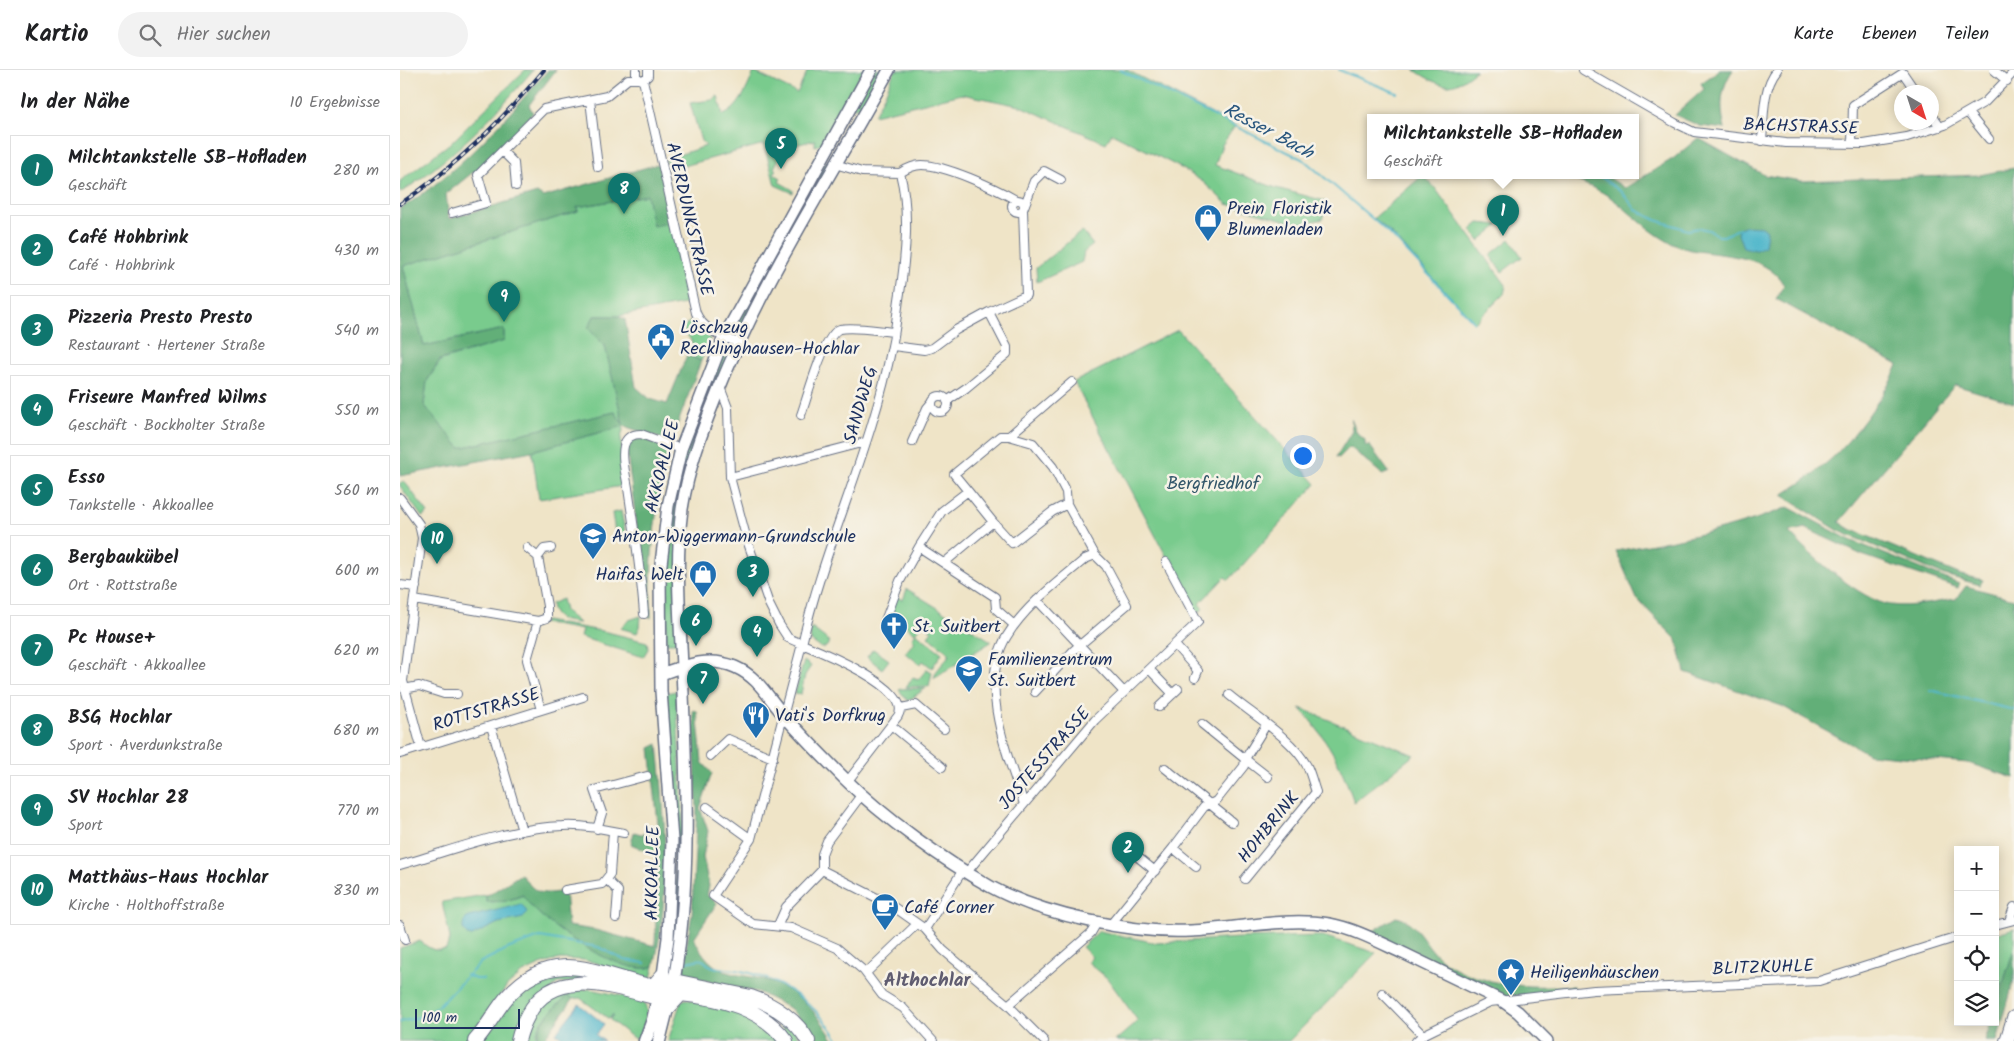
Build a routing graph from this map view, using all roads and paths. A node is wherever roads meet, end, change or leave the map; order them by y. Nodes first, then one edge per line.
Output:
1 (636, 70) edge
2 (648, 70) edge
3 (871, 70) edge
4 (889, 70) edge
5 (1585, 70) edge
6 (1777, 70) edge
7 (1994, 70) edge
8 (2011, 78) edge
9 (641, 79) junction
10 (1911, 85) edge
11 (590, 100) junction
12 (1968, 113) junction
13 (1940, 127) joint
14 (835, 133) junction
15 (1989, 139) dead end
16 (1762, 141) junction
17 (1852, 144) junction
18 (827, 148) junction
19 (844, 150) junction
20 (502, 151) junction
21 (836, 164) junction
22 (598, 167) dead end
23 (900, 173) junction
24 (1061, 180) dead end
25 (516, 186) dead end
26 (1023, 209) junction
27 (452, 213) dead end
28 (989, 312) junction
29 (894, 332) junction
30 (724, 337) junction
31 (738, 343) junction
32 (892, 346) junction
33 (1072, 382) dead end
34 (720, 387) junction
35 (947, 401) junction
36 (932, 402) junction
37 (801, 415) dead end
38 (1008, 436) junction
39 (865, 442) junction
40 (912, 442) dead end
41 (680, 449) junction
42 (730, 476) junction
43 (968, 490) junction
44 (400, 498) edge
45 (1067, 504) junction
46 (994, 522) junction
47 (919, 547) junction
48 (528, 548) dead end
49 (551, 548) dead end
50 (1095, 555) junction
51 (538, 557) junction
52 (1166, 562) dead end
53 (944, 563) junction
54 (400, 585) edge
55 (416, 587) junction
56 (414, 600) junction
57 (1037, 600) junction
58 (644, 614) dead end
59 (538, 622) junction
60 (890, 625) dead end
61 (1014, 625) junction
62 (802, 644) junction
63 (1082, 645) junction
64 (1176, 645) junction
65 (403, 655) edge
66 (1205, 664) dead end
67 (682, 666) junction
68 (1149, 669) junction
69 (661, 674) junction
70 (404, 689) junction
71 (1123, 691) junction
72 (1035, 692) dead end
73 (456, 694) dead end
74 (1229, 695) dead end
75 (583, 697) dead end
76 (1159, 707) dead end
77 (901, 708) junction
78 (541, 710) junction
79 (784, 716) junction
80 (1202, 724) dead end
81 (891, 725) junction
82 (1266, 725) junction
83 (491, 726) junction
84 (944, 729) dead end
85 (420, 747) junction
86 (400, 754) edge
87 (710, 756) dead end
88 (773, 758) junction
89 (1245, 759) junction
90 (942, 768) dead end
91 (1166, 768) dead end
92 (647, 776) dead end
93 (1268, 777) dead end
94 (848, 782) junction
95 (862, 794) junction
96 (1024, 804) junction
97 (1209, 804) junction
98 (707, 807) dead end
99 (1232, 822) dead end
100 (597, 829) junction
101 (522, 831) junction
102 (613, 831) junction
103 (624, 833) dead end
104 (751, 839) junction
105 (1173, 848) junction
106 (1134, 854) dead end
107 (400, 865) edge
108 (1196, 867) dead end
109 (822, 870) junction
110 (965, 871) junction
111 (1155, 871) junction
112 (606, 879) junction
113 (1245, 879) dead end
114 (565, 890) dead end
115 (2014, 907) edge
116 (616, 918) dead end
117 (2012, 920) edge
118 (1098, 921) junction
119 (917, 924) junction
120 (1111, 924) junction
121 (1999, 924) edge
122 (400, 925) edge
123 (778, 925) junction
124 (925, 929) junction
125 (1954, 938) edge
126 (405, 940) dead end
127 (866, 973) junction
128 (668, 978) junction
129 (1382, 993) dead end
130 (1504, 1002) junction
131 (663, 1003) junction
132 (1008, 1005) junction
133 (2014, 1018) edge
134 (1423, 1035) junction
135 (474, 1041) edge
136 (518, 1041) edge
137 (645, 1041) edge
138 (659, 1041) edge
139 (786, 1041) edge
140 (808, 1041) edge
141 (934, 1041) edge
142 (1044, 1041) edge
143 (1416, 1041) edge
144 (1546, 1041) edge
145 (2008, 1041) edge

1 - 9 street, AVERDUNKSTRASSE
2 - 9 street
3 - 14 main road, AKKOALLEE
4 - 19 main road, AKKOALLEE
5 - 16 street, BACHSTRASSE
6 - 16 street
7 - 8 street
8 - 12 street, BACHSTRASSE
9 - 11 street
9 - 30 street, AVERDUNKSTRASSE
10 - 17 street
11 - 20 street
11 - 22 street
12 - 13 street, BACHSTRASSE
12 - 15 street
13 - 17 street, BACHSTRASSE
14 - 18 main road, AKKOALLEE
14 - 19 main road, AKKOALLEE
16 - 17 street, BACHSTRASSE
18 - 21 main road
18 - 30 main road, AKKOALLEE
19 - 21 main road, AKKOALLEE
20 - 25 street
20 - 27 street
21 - 23 street
21 - 31 main road, AKKOALLEE
23 - 26 street
23 - 29 street, SANDWEG
24 - 26 street
26 - 28 street
28 - 32 street
28 - 35 street
29 - 32 street, SANDWEG
29 - 37 street
30 - 31 street, AVERDUNKSTRASSE
30 - 41 main road, AKKOALLEE
31 - 34 main road, AKKOALLEE
32 - 39 street, SANDWEG
33 - 38 street
34 - 42 street
34 - 67 main road, AKKOALLEE
35 - 36 street
35 - 36 street
36 - 40 street
38 - 43 street
38 - 45 street
39 - 42 street
39 - 62 street, SANDWEG
41 - 58 street
41 - 69 main road, AKKOALLEE
42 - 62 street
43 - 46 street
43 - 47 street
44 - 55 street
45 - 46 street
45 - 50 street
46 - 53 street
47 - 53 street
47 - 60 street
48 - 51 street
49 - 51 street
50 - 57 street
50 - 63 street
51 - 59 street
52 - 64 street, JOSTESSTRASSE
53 - 61 street
54 - 55 street
55 - 56 street
56 - 59 street
56 - 65 street
57 - 61 street
57 - 63 street
59 - 78 street
61 - 96 street
62 - 77 street
62 - 79 street, SANDWEG
63 - 71 street
63 - 72 street
64 - 66 street
64 - 68 street, JOSTESSTRASSE
65 - 70 street
67 - 69 main road
67 - 79 main road
67 - 128 main road, AKKOALLEE
68 - 71 street, JOSTESSTRASSE
68 - 76 street
69 - 128 main road, AKKOALLEE
70 - 73 street
70 - 85 street
71 - 96 street, JOSTESSTRASSE
74 - 82 street, HOHBRINK
75 - 78 street, ROTTSTRASSE
77 - 81 street
77 - 84 street
78 - 83 street, ROTTSTRASSE
79 - 88 street, SANDWEG
79 - 94 main road
80 - 89 street, HOHBRINK
81 - 90 street
81 - 94 street
82 - 89 street
82 - 113 street, HOHBRINK
83 - 85 street, ROTTSTRASSE
83 - 101 street
85 - 86 street, ROTTSTRASSE
87 - 88 street
88 - 104 street, SANDWEG
89 - 93 street, HOHBRINK
89 - 97 street
91 - 97 street, HOHBRINK
92 - 100 street
94 - 95 main road
95 - 109 street
95 - 110 main road
96 - 110 street, JOSTESSTRASSE
97 - 99 street, HOHBRINK
97 - 105 street
98 - 104 street
100 - 101 street
100 - 102 street
101 - 107 street
102 - 103 street
102 - 112 street
104 - 123 street, SANDWEG
105 - 108 street
105 - 111 street
106 - 111 street
109 - 119 street
109 - 123 street
110 - 118 main road
110 - 124 street, JOSTESSTRASSE
111 - 120 street
112 - 114 street
112 - 116 street
115 - 117 street
117 - 121 street
118 - 120 main road
118 - 132 street
119 - 124 street
119 - 127 street
120 - 130 main road
122 - 126 street
123 - 127 street
124 - 132 street
125 - 130 street, BLITZKUHLE
127 - 141 street
128 - 131 main road
128 - 135 highway
128 - 140 highway
129 - 134 street
130 - 134 street, BLITZKUHLE
130 - 144 main road
131 - 136 highway
131 - 137 main road
131 - 138 main road
131 - 139 highway
132 - 142 street
133 - 145 highway
134 - 143 street, BLITZKUHLE

